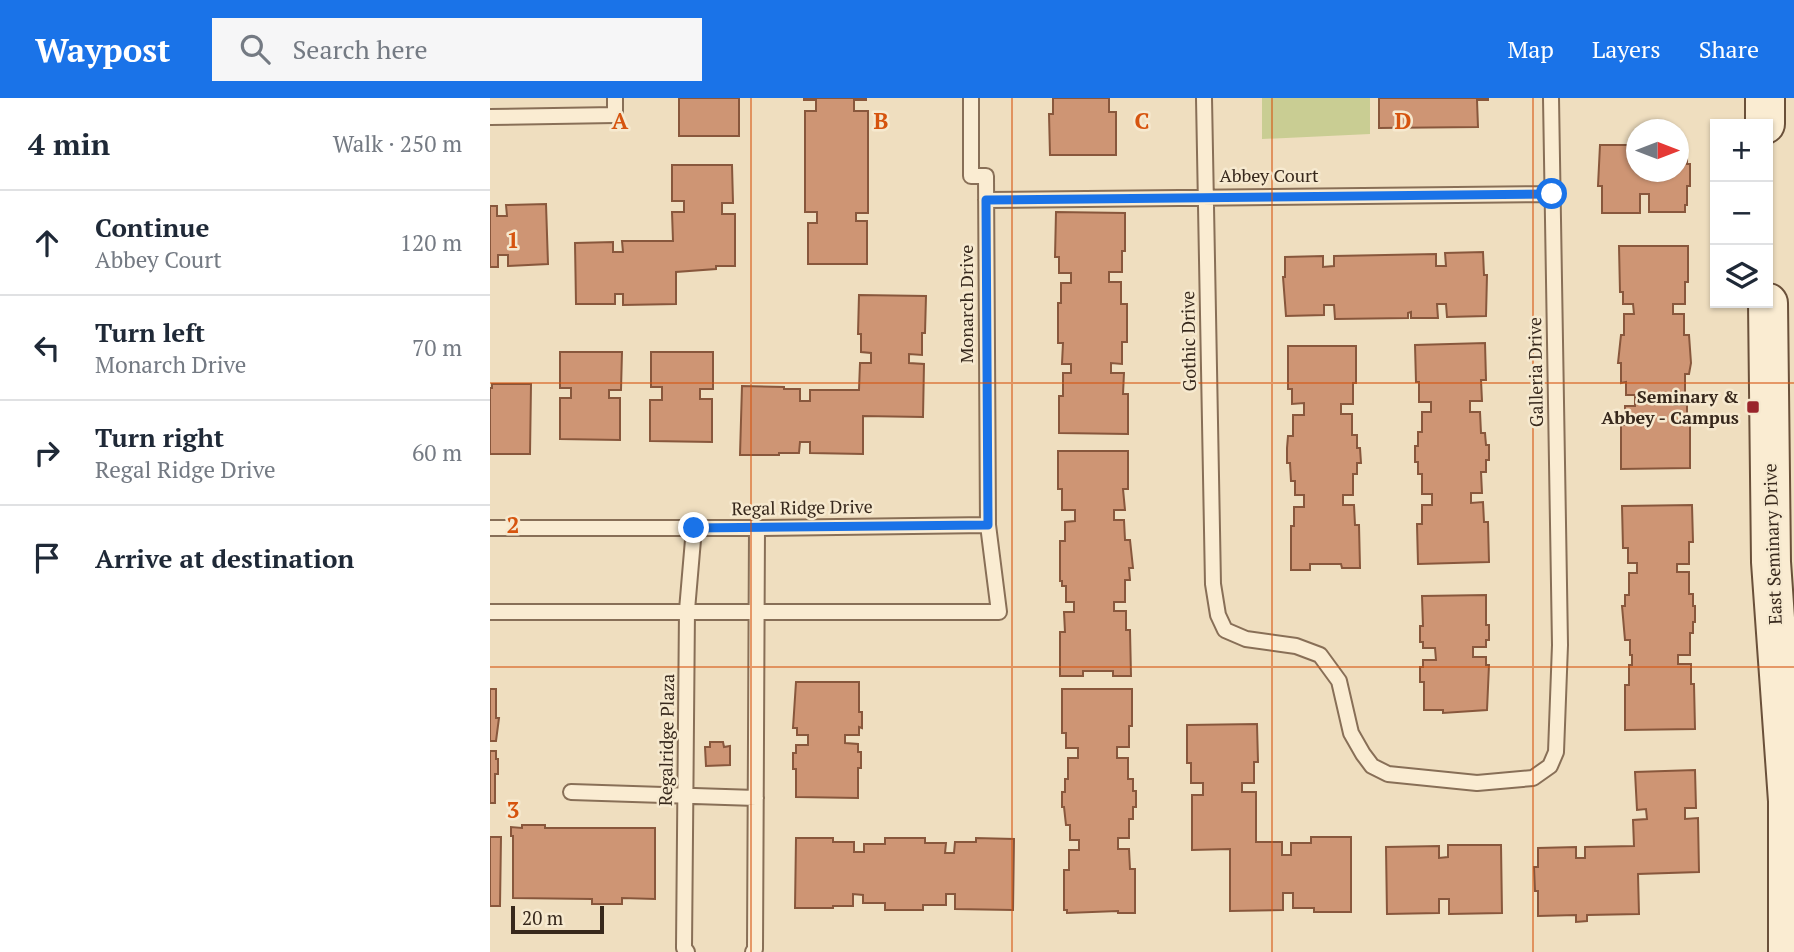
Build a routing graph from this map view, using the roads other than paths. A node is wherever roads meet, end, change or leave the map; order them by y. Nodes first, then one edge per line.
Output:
1 (615, 98) edge
2 (971, 98) edge
3 (1204, 98) edge
4 (1551, 98) edge
5 (1765, 98) edge
6 (490, 117) edge
7 (1765, 119) edge
8 (1552, 194) junction
9 (1206, 196) junction
10 (986, 200) junction
11 (1768, 308) edge
12 (988, 525) junction
13 (490, 528) edge
14 (694, 528) junction
15 (757, 528) junction
16 (1213, 584) joint
17 (687, 610) junction
18 (757, 611) junction
19 (490, 612) edge
20 (572, 792) dead end
21 (685, 796) junction
22 (756, 798) junction
23 (687, 952) edge
24 (753, 952) edge
25 (1788, 952) edge

1 - 6 lane
2 - 10 lane, Monarch Drive
3 - 9 lane, Gothic Drive
4 - 8 lane, Galleria Drive
5 - 7 main road
8 - 9 lane, Abbey Court
8 - 16 lane, Galleria Drive
9 - 10 lane, Abbey Court
9 - 16 lane, Gothic Drive
10 - 12 lane, Monarch Drive
11 - 25 main road, East Seminary Drive
12 - 15 lane, Regal Ridge Drive
12 - 18 lane, Monarch Drive
13 - 14 lane, Regal Ridge Drive
14 - 15 lane, Regal Ridge Drive
14 - 17 lane, Regalridge Plaza
15 - 18 lane
17 - 18 lane
17 - 19 lane
17 - 21 lane, Regalridge Plaza
18 - 22 lane
20 - 21 lane
21 - 22 lane
21 - 23 lane, Regalridge Plaza
22 - 24 lane

